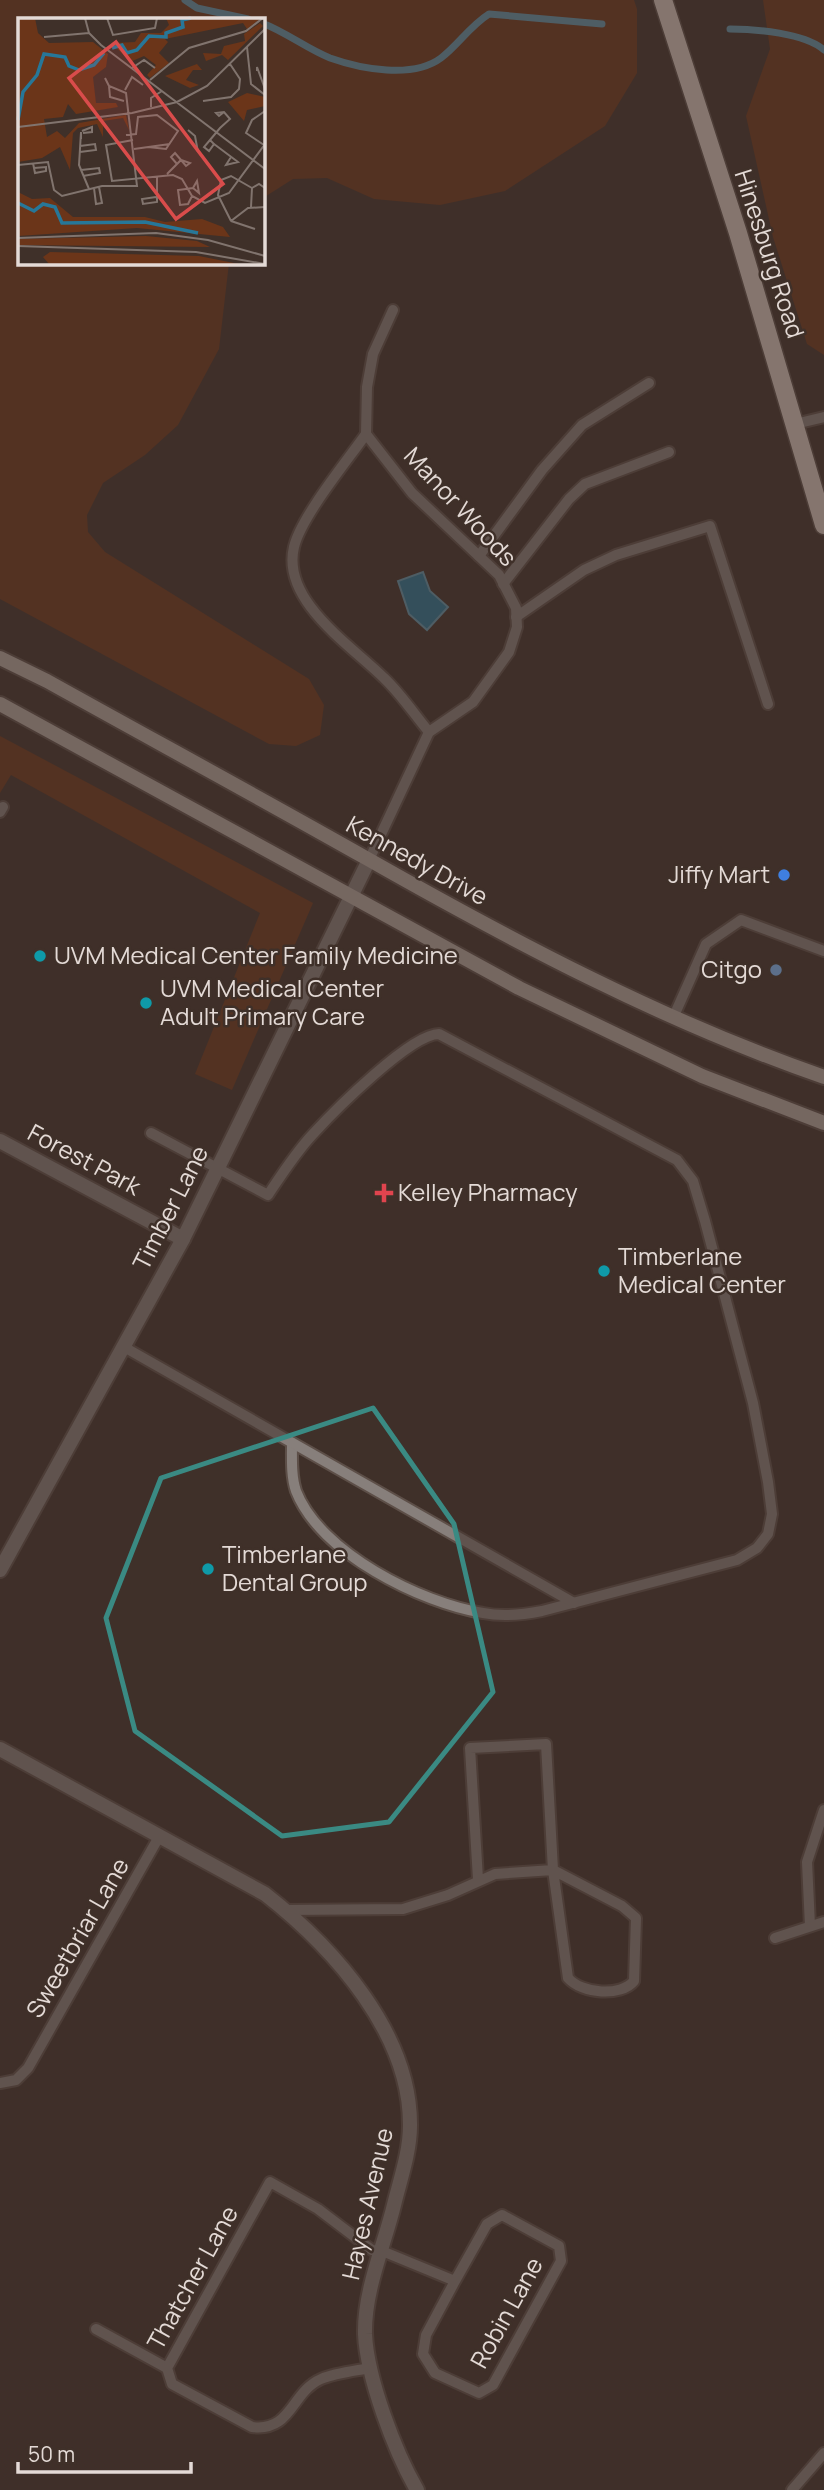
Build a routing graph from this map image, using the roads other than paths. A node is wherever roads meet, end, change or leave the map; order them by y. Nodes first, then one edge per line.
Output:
1 (663, 0) edge
2 (393, 310) dead end
3 (649, 383) dead end
4 (824, 417) edge
5 (795, 424) junction
6 (366, 434) junction
7 (670, 452) dead end
8 (824, 525) edge
9 (479, 556) junction
10 (503, 584) junction
11 (516, 617) junction
12 (0, 658) edge
13 (0, 704) edge
14 (768, 704) dead end
15 (429, 732) junction
16 (369, 860) junction
17 (351, 895) junction
18 (824, 951) edge
19 (673, 1018) junction
20 (824, 1077) edge
21 (824, 1123) edge
22 (151, 1133) dead end
23 (0, 1141) edge
24 (218, 1169) junction
25 (183, 1239) junction
26 (124, 1347) junction
27 (292, 1443) junction
28 (0, 1570) edge
29 (574, 1603) junction
30 (0, 1749) edge
31 (824, 1810) edge
32 (160, 1835) junction
33 (553, 1870) junction
34 (478, 1879) junction
35 (285, 1910) junction
36 (824, 1922) edge
37 (810, 1926) junction
38 (775, 1938) dead end
39 (0, 2083) edge
40 (382, 2251) junction
41 (456, 2281) junction
42 (96, 2329) dead end
43 (167, 2368) junction
44 (370, 2368) junction
45 (824, 2453) edge
46 (417, 2490) edge
47 (792, 2490) edge

1 - 5 main road, Hinesburg Road
2 - 6 lane
3 - 9 lane
4 - 5 lane
5 - 8 main road, Hinesburg Road
6 - 9 lane, Manor Woods
6 - 15 lane
7 - 10 lane
9 - 10 lane, Manor Woods
10 - 11 lane, Manor Woods
11 - 14 lane
11 - 15 lane
12 - 16 main road, Kennedy Drive
13 - 17 main road
15 - 16 lane
16 - 17 street, Timber Lane
16 - 19 main road, Kennedy Drive
17 - 21 main road
17 - 24 street, Timber Lane
18 - 19 lane
19 - 20 main road, Kennedy Drive
22 - 24 lane
23 - 25 street, Forest Park
24 - 25 street, Timber Lane
24 - 29 lane
25 - 26 street, Timber Lane
26 - 27 lane
26 - 28 street, Timber Lane
27 - 29 lane
27 - 29 lane
30 - 32 street, Hayes Avenue
31 - 37 lane
32 - 35 street, Hayes Avenue
32 - 39 lane, Sweetbriar Lane
33 - 33 lane
33 - 34 lane
33 - 34 lane
34 - 35 lane
35 - 40 street, Hayes Avenue
36 - 37 lane
37 - 38 lane
40 - 41 lane
40 - 43 lane, Thatcher Lane
40 - 44 street, Hayes Avenue
41 - 41 lane, Robin Lane
42 - 43 lane
43 - 44 lane, Thatcher Lane
44 - 46 street, Hayes Avenue
45 - 47 lane

